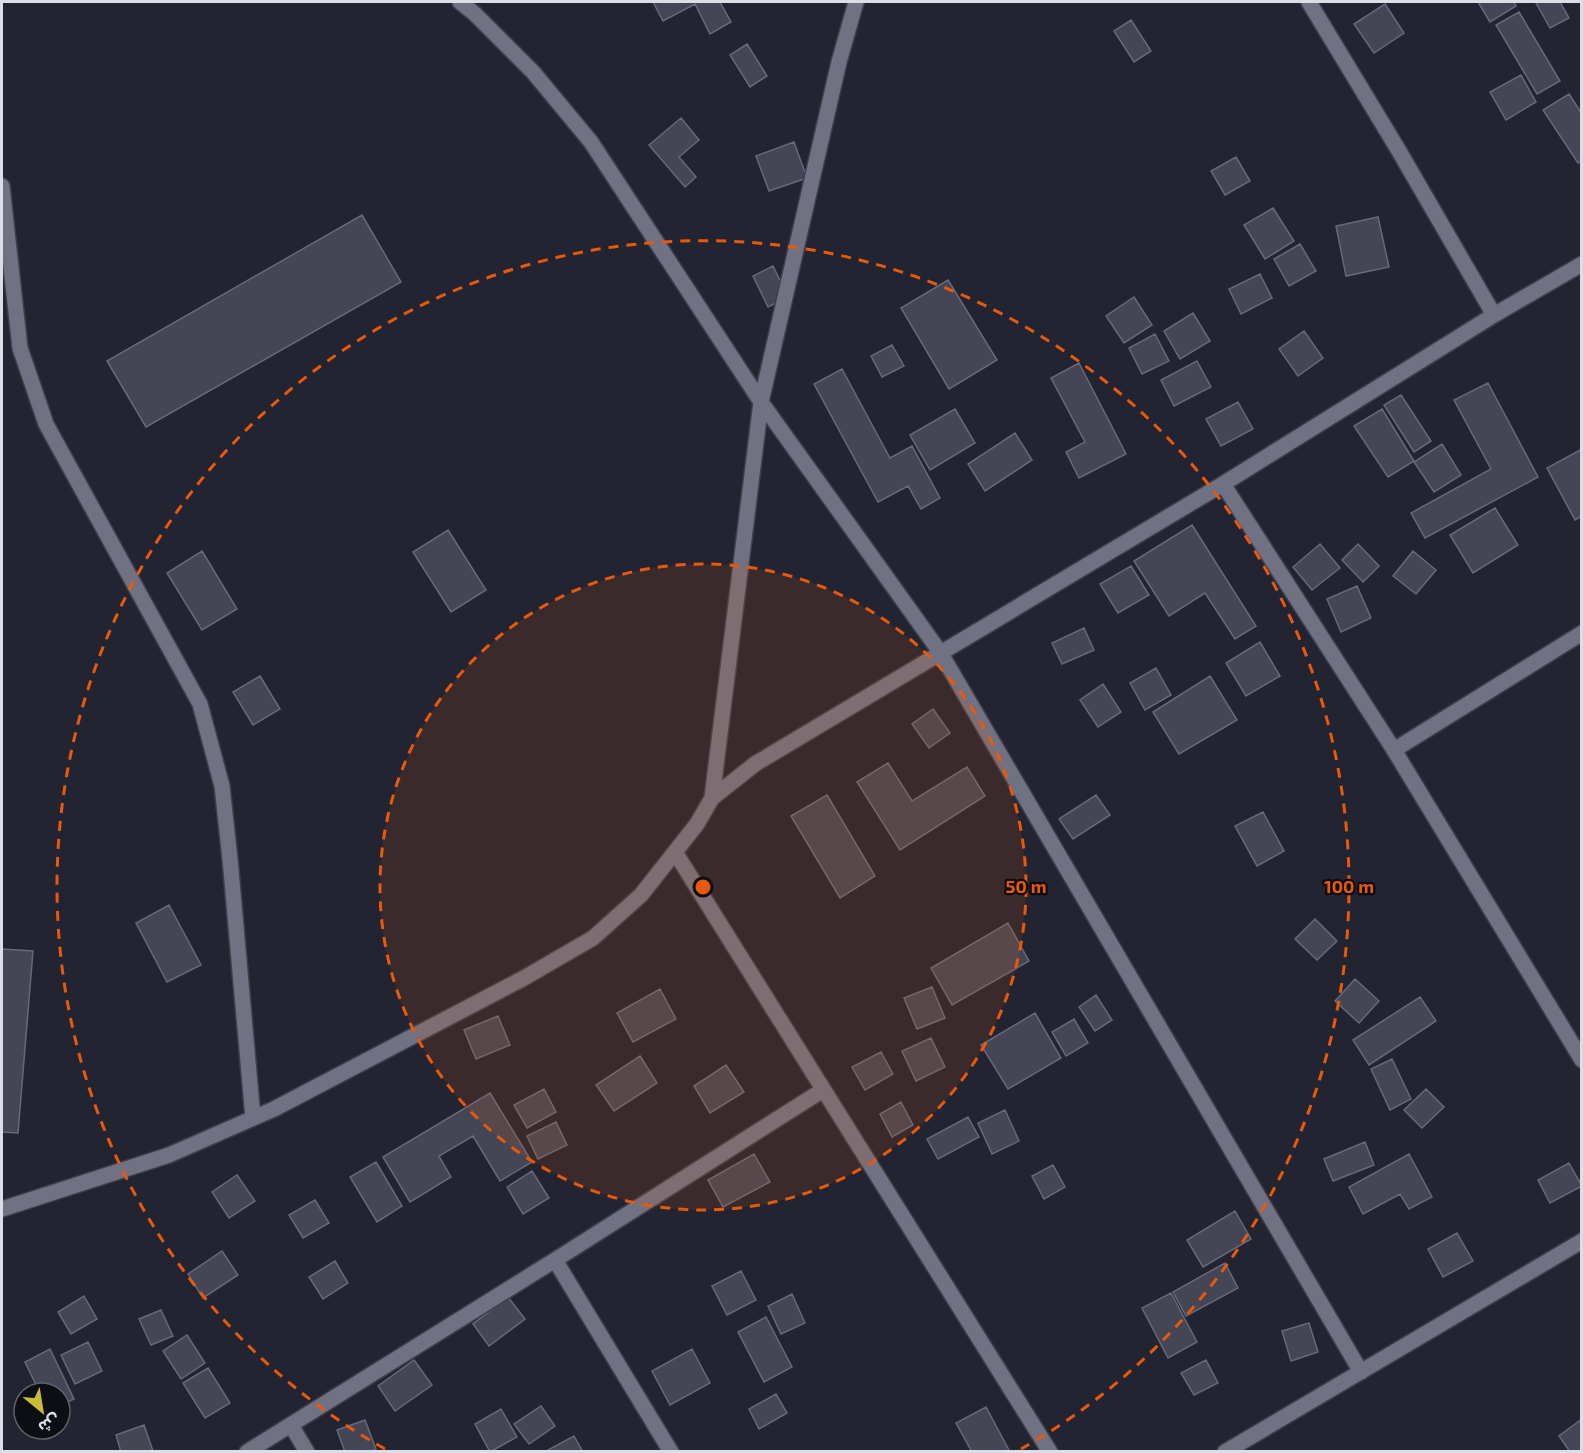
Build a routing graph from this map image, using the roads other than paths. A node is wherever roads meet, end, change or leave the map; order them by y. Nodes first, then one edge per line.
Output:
1 (460, 2) edge
2 (856, 2) edge
3 (1309, 2) edge
4 (2, 186) edge
5 (1581, 264) edge
6 (1494, 315) junction
7 (761, 402) junction
8 (1223, 484) junction
9 (1581, 633) edge
10 (940, 652) junction
11 (1394, 750) junction
12 (712, 798) junction
13 (675, 852) junction
14 (1581, 1060) edge
15 (823, 1090) junction
16 (253, 1118) junction
17 (2, 1209) edge
18 (1581, 1241) edge
19 (555, 1260) junction
20 (1361, 1372) junction
21 (291, 1425) junction
22 (247, 1452) edge
23 (307, 1452) edge
24 (671, 1452) edge
25 (1050, 1452) edge
26 (1225, 1452) edge

1 - 7 street
2 - 7 street
3 - 6 street
4 - 16 street
5 - 6 street
6 - 8 street
7 - 10 street
7 - 12 street
8 - 10 street
8 - 11 street
9 - 11 street
10 - 12 street
10 - 20 street
11 - 14 street
12 - 13 street
13 - 15 street
13 - 16 street
15 - 19 street
15 - 25 street
16 - 17 street
18 - 20 street
19 - 21 street
19 - 24 street
20 - 26 street
21 - 22 street
21 - 23 street

